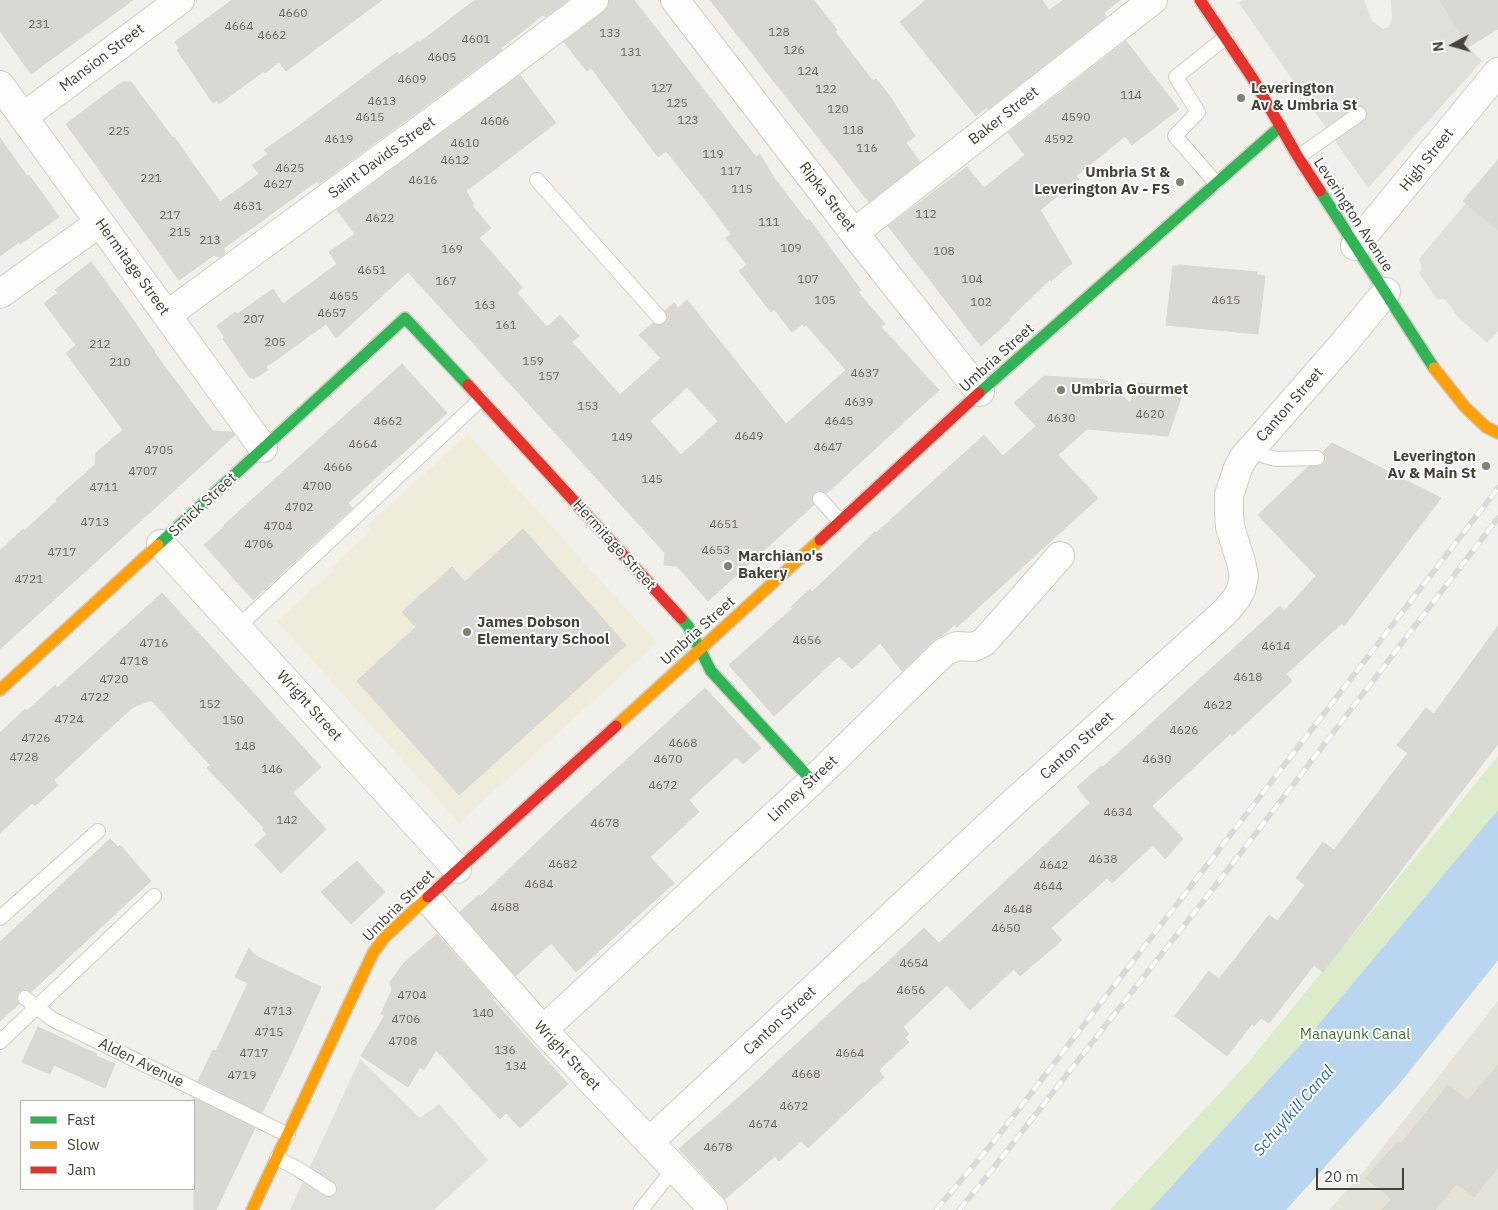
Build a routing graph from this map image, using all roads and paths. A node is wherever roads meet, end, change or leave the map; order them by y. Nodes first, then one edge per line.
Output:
1 (180, 0) edge
2 (594, 0) edge
3 (1153, 0) edge
4 (1200, 0) edge
5 (680, 2) edge
6 (1226, 37) junction
7 (1498, 72) edge
8 (0, 85) edge
9 (1358, 114) dead end
10 (23, 117) junction
11 (1281, 126) junction
12 (1298, 157) junction
13 (537, 180) dead end
14 (1216, 183) junction
15 (99, 223) junction
16 (854, 233) junction
17 (1355, 246) junction
18 (1386, 292) junction
19 (0, 294) edge
20 (167, 315) junction
21 (659, 317) dead end
22 (405, 318) joint
23 (980, 392) junction
24 (481, 399) junction
25 (1498, 433) edge
26 (263, 448) junction
27 (1253, 448) junction
28 (1317, 458) dead end
29 (820, 499) dead end
30 (840, 521) junction
31 (161, 544) junction
32 (1060, 556) dead end
33 (237, 628) junction
34 (700, 650) junction
35 (0, 690) edge
36 (812, 781) junction
37 (98, 831) dead end
38 (457, 869) junction
39 (154, 896) dead end
40 (427, 898) junction
41 (0, 918) edge
42 (25, 998) dead end
43 (36, 1008) junction
44 (543, 1030) junction
45 (0, 1042) edge
46 (288, 1135) junction
47 (649, 1142) junction
48 (277, 1158) junction
49 (674, 1168) junction
50 (329, 1189) dead end
51 (713, 1209) edge
52 (252, 1210) edge
53 (641, 1210) edge

1 - 10 street, Mansion Street
2 - 20 street, Saint Davids Street
3 - 16 street, Baker Street
4 - 6 main road, Leverington Avenue
5 - 16 street, Ripka Street
6 - 11 main road, Leverington Avenue
6 - 14 lane
7 - 17 street, High Street
8 - 10 street, Hermitage Street
9 - 12 lane
10 - 15 street, Hermitage Street
11 - 12 main road, Leverington Avenue
11 - 14 main road, Umbria Street
12 - 17 main road, Leverington Avenue
13 - 21 lane
14 - 23 main road, Umbria Street
15 - 19 street
15 - 20 street, Hermitage Street
16 - 23 street, Ripka Street
17 - 18 main road, Leverington Avenue
18 - 25 main road, Leverington Avenue
18 - 27 street, Canton Street
20 - 26 street, Hermitage Street
22 - 24 main road, Hermitage Street
22 - 26 main road, Smick Street
23 - 30 main road, Umbria Street
24 - 33 lane
24 - 34 main road, Hermitage Street
26 - 31 main road, Smick Street
27 - 28 lane
27 - 47 street, Canton Street
29 - 30 lane
30 - 34 main road, Umbria Street
31 - 33 street, Wright Street
31 - 35 main road, Smick Street
32 - 36 street, Linney Street
33 - 38 street, Wright Street
34 - 36 main road, Hermitage Street
34 - 38 main road, Umbria Street
36 - 44 street, Linney Street
37 - 41 lane
38 - 40 main road, Umbria Street
39 - 43 lane
40 - 44 street, Wright Street
40 - 46 main road, Umbria Street
42 - 43 lane, Alden Avenue
43 - 45 lane
43 - 46 lane, Alden Avenue
44 - 47 street, Wright Street
46 - 48 main road, Umbria Street
47 - 49 street, Wright Street
48 - 50 lane
48 - 52 main road, Umbria Street
49 - 51 street, Wright Street
49 - 53 lane

